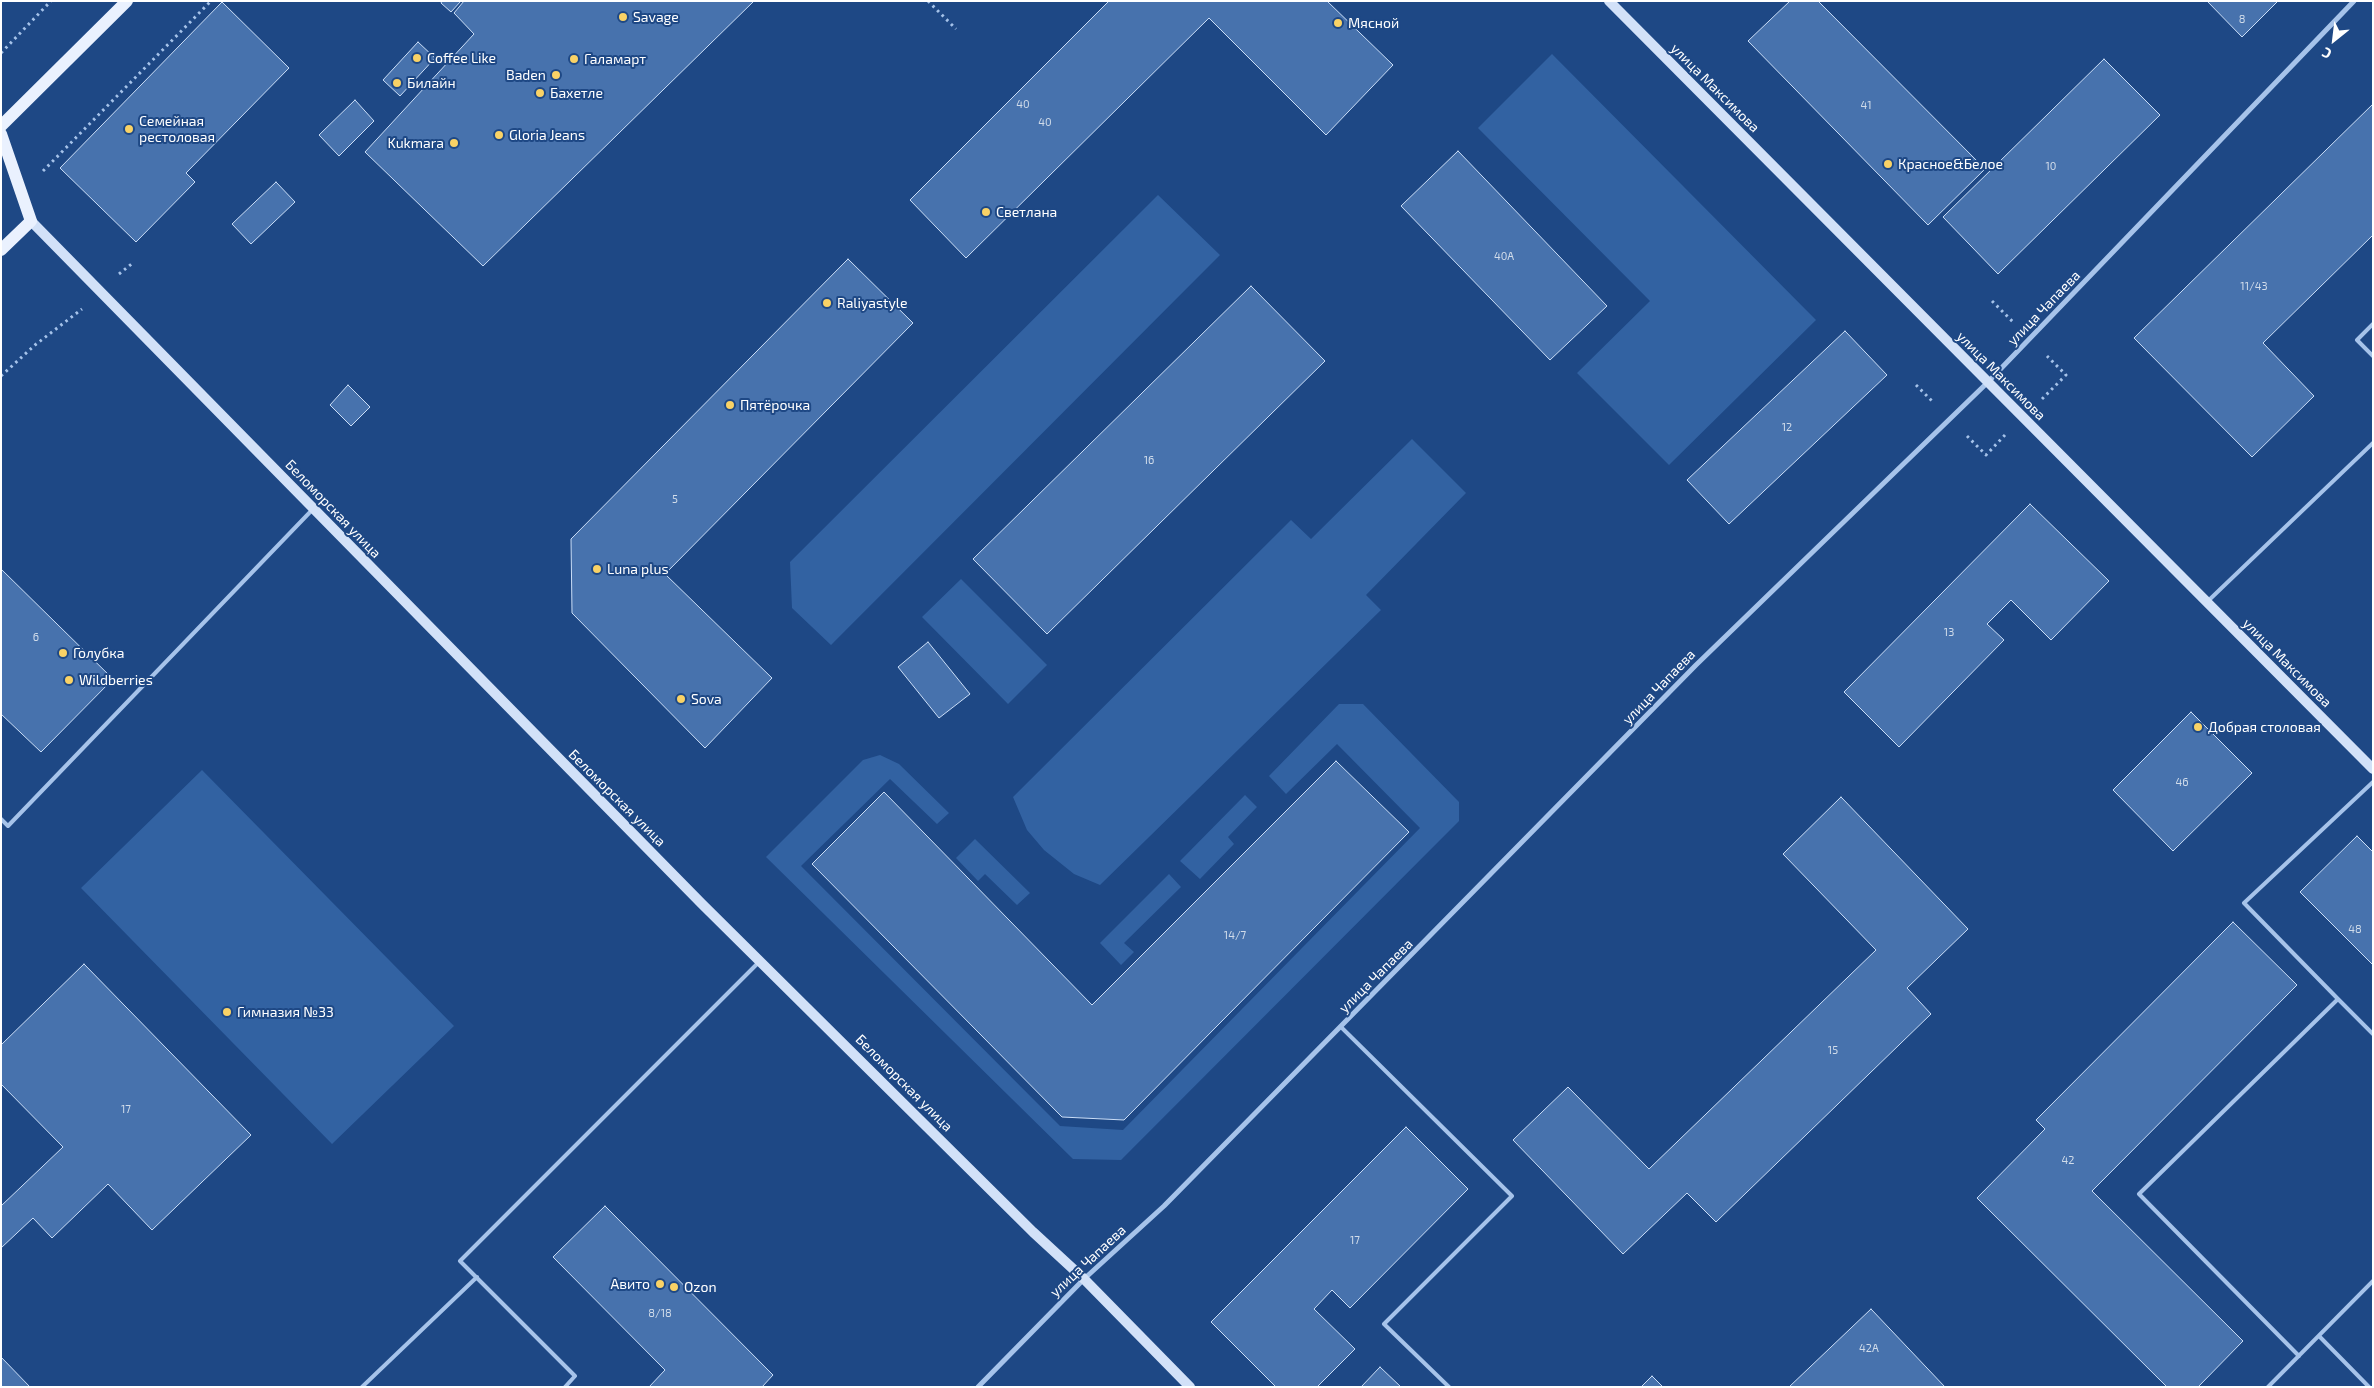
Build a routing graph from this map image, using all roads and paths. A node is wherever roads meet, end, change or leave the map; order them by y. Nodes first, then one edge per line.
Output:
1 (51, 1) edge
2 (127, 1) edge
3 (211, 1) edge
4 (928, 1) edge
5 (1609, 1) edge
6 (2354, 1) edge
7 (956, 29) dead end
8 (1, 53) edge
9 (1, 126) edge
10 (1, 134) edge
11 (44, 171) dead end
12 (31, 221) junction
13 (1, 250) edge
14 (134, 262) dead end
15 (99, 290) junction
16 (2373, 324) edge
17 (2373, 356) edge
18 (1, 376) edge
19 (1988, 382) junction
20 (2373, 443) edge
21 (313, 509) junction
22 (2207, 602) junction
23 (2373, 770) edge
24 (2373, 782) edge
25 (1, 820) edge
26 (760, 960) junction
27 (2338, 999) junction
28 (1341, 1027) junction
29 (2373, 1034) edge
30 (477, 1277) junction
31 (1084, 1279) junction
32 (2373, 1281) edge
33 (2319, 1336) junction
34 (2300, 1356) junction
35 (362, 1387) edge
36 (565, 1387) edge
37 (978, 1387) edge
38 (1190, 1387) edge
39 (1449, 1387) edge
40 (2268, 1387) edge
41 (2369, 1387) edge

1 - 8 path
2 - 9 main road
3 - 11 path
4 - 7 path
5 - 19 main road, улица Максимова
6 - 19 street, улица Чапаева
10 - 12 main road
12 - 13 main road
12 - 15 main road, Беломорская улица
14 - 15 path
15 - 18 path
15 - 21 main road, Беломорская улица
16 - 17 lane
19 - 22 main road, улица Максимова
19 - 28 street, улица Чапаева
20 - 22 lane
21 - 25 lane
21 - 26 main road, Беломорская улица
22 - 23 main road, улица Максимова
24 - 27 lane
26 - 30 lane
26 - 31 main road, Беломорская улица
27 - 29 lane
27 - 34 lane
28 - 31 street, улица Чапаева
28 - 39 lane
30 - 35 lane
30 - 36 lane
31 - 37 street, улица Чапаева
31 - 38 main road, Беломорская улица
32 - 33 lane
33 - 34 lane
33 - 41 lane
34 - 40 lane

